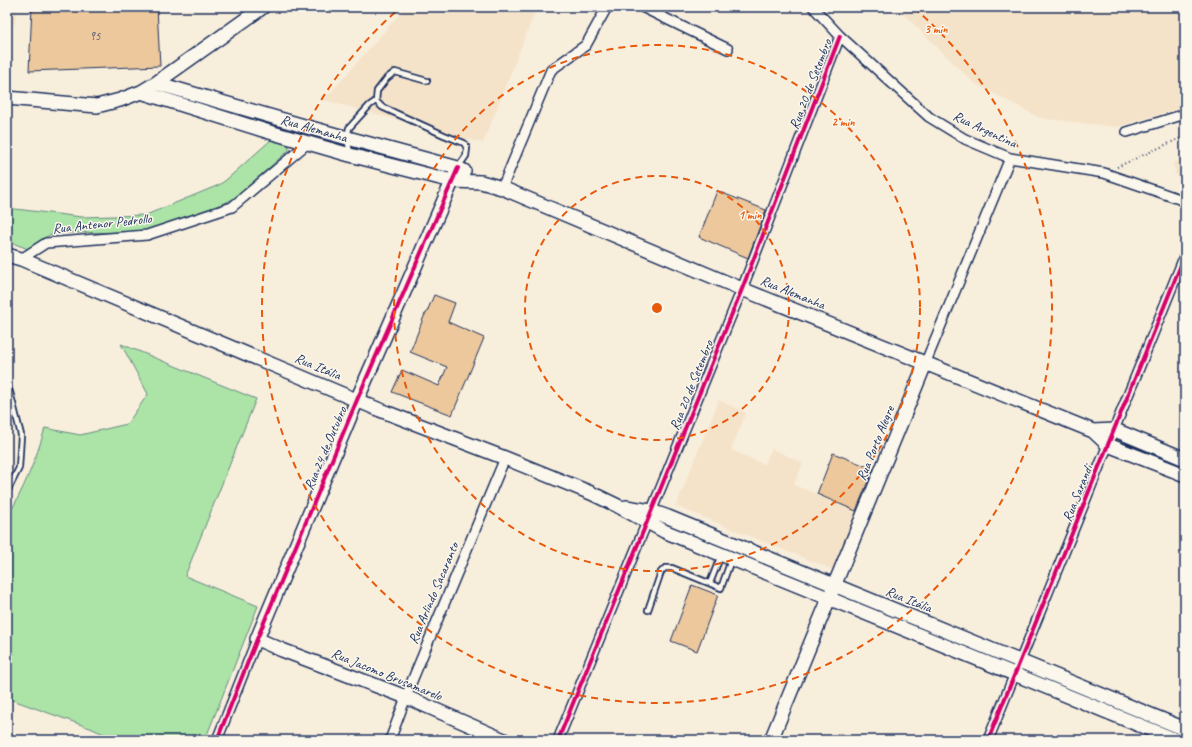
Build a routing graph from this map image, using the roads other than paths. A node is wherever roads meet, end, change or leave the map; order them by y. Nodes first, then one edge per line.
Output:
1 (263, 7) edge
2 (607, 7) edge
3 (642, 7) edge
4 (812, 7) edge
5 (840, 36) junction
6 (728, 49) dead end
7 (428, 80) dead end
8 (149, 88) junction
9 (7, 98) edge
10 (376, 101) junction
11 (1185, 114) edge
12 (1127, 132) dead end
13 (347, 138) junction
14 (308, 143) junction
15 (350, 155) junction
16 (1010, 158) junction
17 (458, 168) junction
18 (452, 180) junction
19 (481, 182) junction
20 (502, 188) junction
21 (1185, 201) edge
22 (7, 255) edge
23 (1185, 255) edge
24 (20, 259) junction
25 (742, 289) junction
26 (925, 364) junction
27 (7, 386) edge
28 (357, 400) junction
29 (1115, 430) junction
30 (1093, 431) junction
31 (1108, 445) junction
32 (504, 458) junction
33 (1185, 459) edge
34 (1185, 475) edge
35 (7, 492) edge
36 (649, 517) junction
37 (726, 556) junction
38 (710, 583) junction
39 (834, 585) junction
40 (829, 598) junction
41 (648, 610) dead end
42 (257, 639) junction
43 (1019, 662) junction
44 (1015, 674) junction
45 (406, 697) junction
46 (1121, 703) junction
47 (1115, 715) junction
48 (1185, 729) edge
49 (217, 740) edge
50 (390, 740) edge
51 (504, 740) edge
52 (558, 740) edge
53 (771, 740) edge
54 (988, 740) edge
55 (1176, 740) edge

1 - 8 main road
2 - 20 street
3 - 6 street
4 - 5 street, Rua Argentina
5 - 16 street, Rua Argentina
5 - 25 street, Rua 20 de Setembro
7 - 10 lane
8 - 9 main road
8 - 13 main road, Rua Alemanha
8 - 14 main road, Rua Alemanha
10 - 13 lane
10 - 17 lane
11 - 12 street
13 - 15 lane
13 - 17 main road, Rua Alemanha
14 - 15 main road, Rua Alemanha
14 - 24 street, Rua Antenor Pedrollo
15 - 18 main road, Rua Alemanha
16 - 21 street, Rua Argentina
16 - 26 street, Rua Porto Alegre
17 - 18 main road, Rua 24 de Outubro
17 - 19 main road, Rua Alemanha
18 - 19 main road, Rua Alemanha
18 - 28 main road, Rua 24 de Outubro
19 - 20 main road, Rua Alemanha
20 - 25 main road, Rua Alemanha
22 - 24 main road, Rua Itália
23 - 29 street, Rua Sarandi
24 - 28 main road, Rua Itália
25 - 26 main road, Rua Alemanha
25 - 36 street, Rua 20 de Setembro
26 - 30 main road, Rua Alemanha
26 - 39 main road, Rua Porto Alegre
27 - 35 lane
28 - 32 main road, Rua Itália
28 - 42 main road, Rua 24 de Outubro
29 - 30 main road, Rua Alemanha
29 - 31 street, Rua Sarandi
29 - 33 main road, Rua Alemanha
30 - 31 main road, Rua Alemanha
31 - 34 main road, Rua Alemanha
31 - 43 street, Rua Sarandi
32 - 36 main road, Rua Itália
32 - 45 street, Rua Arlindo Sacaranto
36 - 37 main road, Rua Itália
36 - 39 main road, Rua Itália
36 - 52 street, Rua 20 de Setembro
37 - 38 lane
37 - 38 lane
37 - 40 main road, Rua Itália
38 - 41 lane
39 - 40 main road, Rua Porto Alegre
39 - 43 main road, Rua Itália
40 - 44 main road, Rua Itália
40 - 53 main road, Rua Porto Alegre
42 - 45 main road, Rua Jacomo Brusamarelo
42 - 49 street, Rua 24 de Outubro
43 - 44 street, Rua Sarandi
43 - 46 main road, Rua Itália
44 - 47 main road, Rua Itália
44 - 54 street, Rua Sarandi
45 - 50 street, Rua Arlindo Sacaranto
45 - 51 main road, Rua Jacomo Brusamarelo
46 - 47 main road
46 - 48 main road, Rua Itália
47 - 55 main road, Rua Itália

